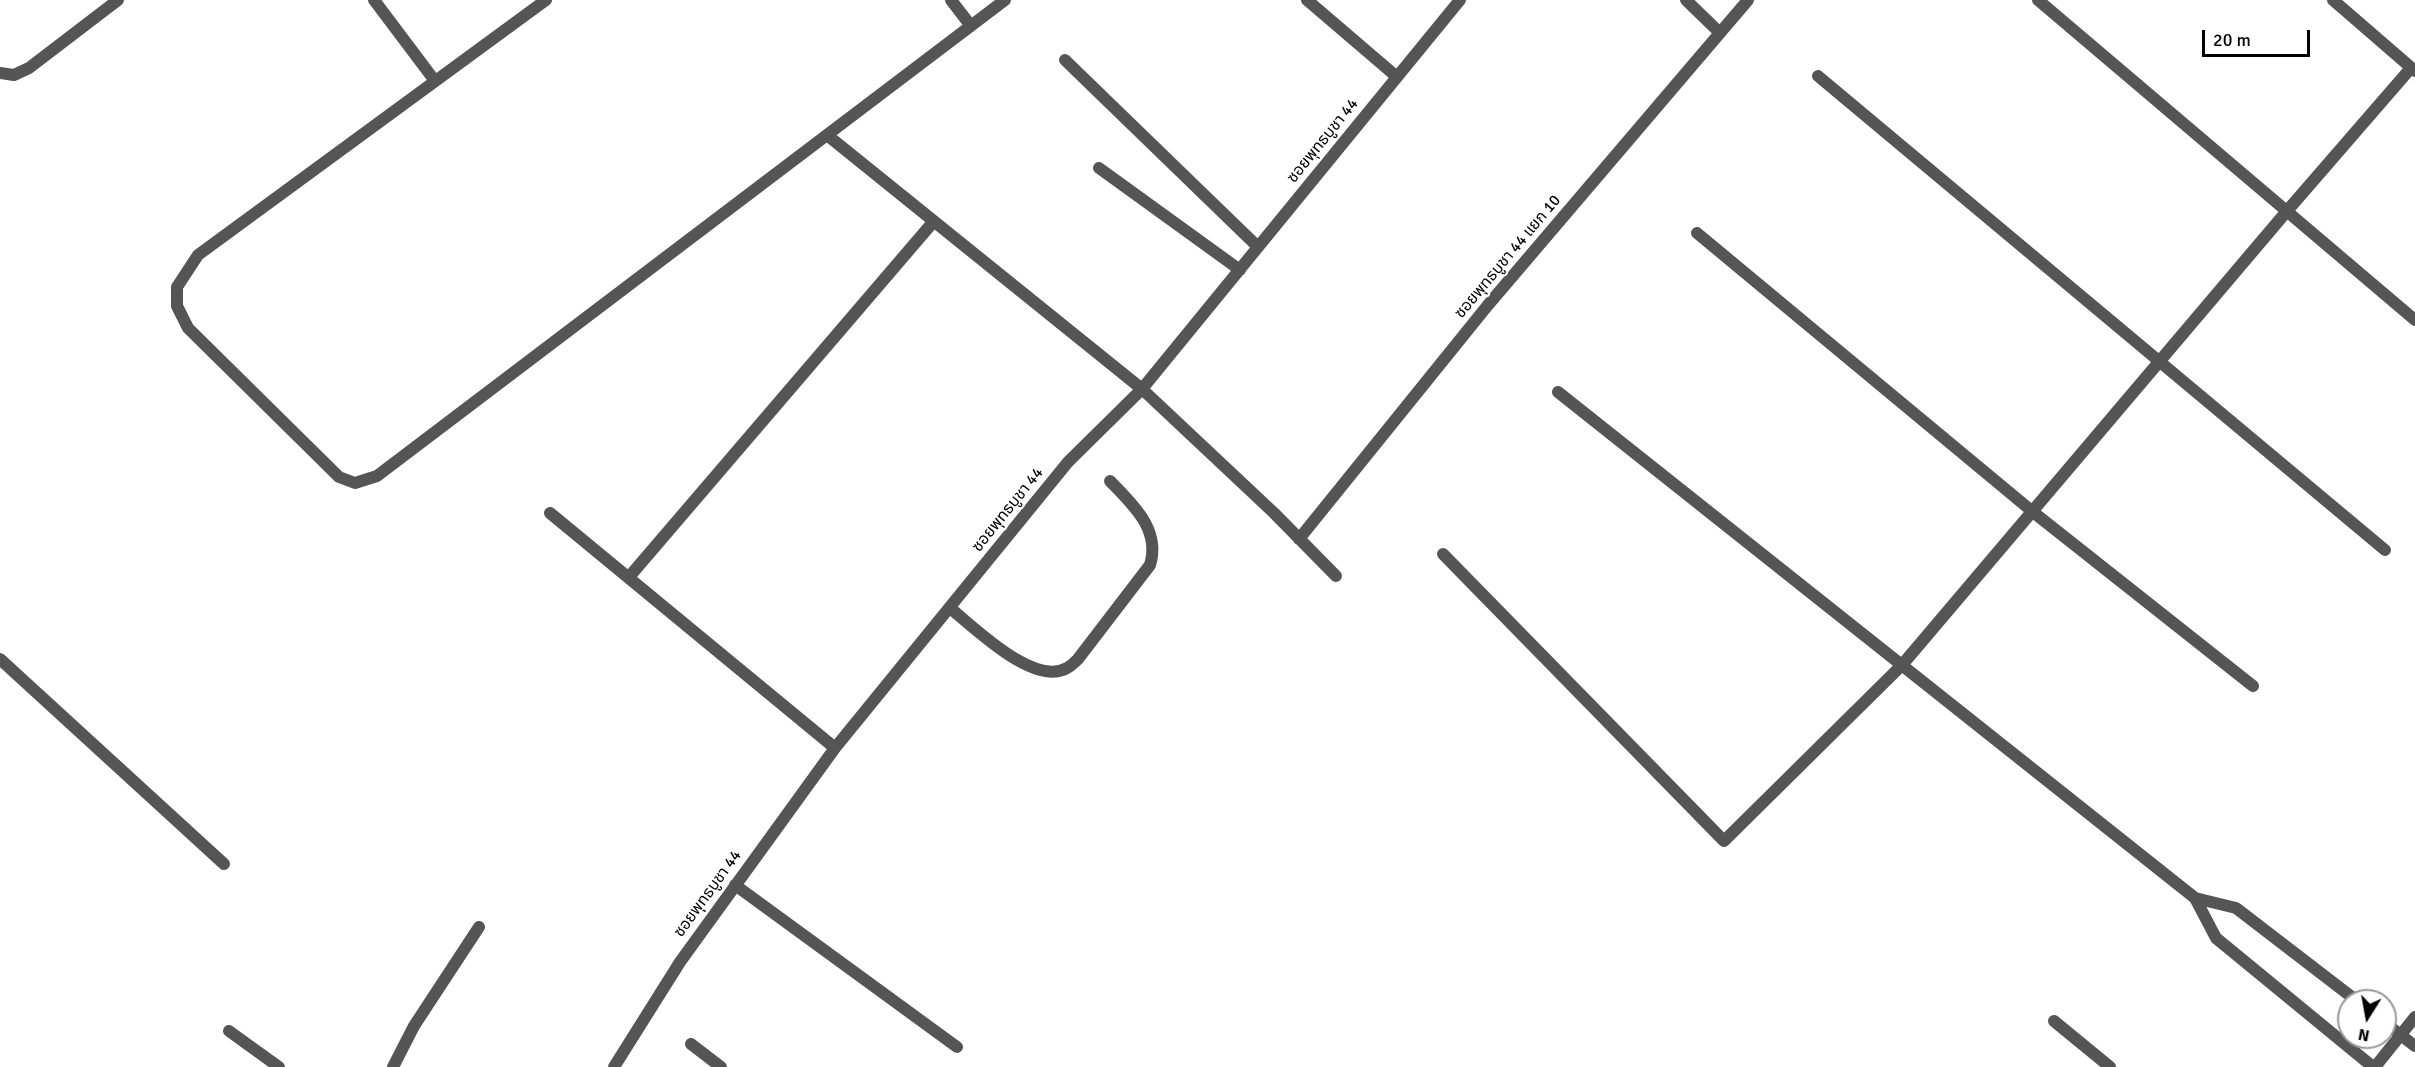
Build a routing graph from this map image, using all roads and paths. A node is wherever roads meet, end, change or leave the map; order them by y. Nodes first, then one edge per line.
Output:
1 (117, 0) edge
2 (374, 0) edge
3 (546, 0) edge
4 (951, 0) edge
5 (1005, 0) edge
6 (1307, 0) edge
7 (1460, 0) edge
8 (1686, 0) edge
9 (1748, 0) edge
10 (2038, 0) edge
11 (2333, 0) edge
12 (971, 26) junction
13 (1720, 33) junction
14 (1065, 60) dead end
15 (2413, 70) edge
16 (0, 73) edge
17 (1818, 76) dead end
18 (1397, 77) junction
19 (435, 81) junction
20 (827, 135) junction
21 (1100, 168) dead end
22 (2287, 211) junction
23 (934, 221) junction
24 (1697, 233) dead end
25 (1258, 247) junction
26 (1240, 270) junction
27 (2415, 320) edge
28 (2160, 362) junction
29 (1142, 389) junction
30 (1558, 393) dead end
31 (1110, 481) dead end
32 (2033, 512) junction
33 (550, 513) dead end
34 (1299, 539) junction
35 (2385, 550) dead end
36 (1443, 554) dead end
37 (1336, 576) dead end
38 (629, 578) junction
39 (950, 608) junction
40 (0, 659) edge
41 (1902, 665) junction
42 (2253, 686) dead end
43 (835, 748) junction
44 (224, 864) dead end
45 (735, 885) junction
46 (2195, 898) junction
47 (479, 927) dead end
48 (2341, 989) edge
49 (2415, 1017) edge
50 (2054, 1021) dead end
51 (229, 1031) dead end
52 (2397, 1033) edge
53 (2400, 1035) junction
54 (691, 1044) dead end
55 (2415, 1046) edge
56 (957, 1047) dead end
57 (279, 1067) edge
58 (393, 1067) edge
59 (614, 1067) edge
60 (721, 1067) edge
61 (2110, 1067) edge
62 (2374, 1067) edge

1 - 16 street
2 - 19 street
3 - 19 street
4 - 12 street
5 - 12 street
6 - 18 street
7 - 18 street, ซอยพุทธบูชา 44
8 - 13 street
9 - 13 street, ซอยพุทธบูชา 44 แยก 10
10 - 22 street
11 - 15 street
12 - 20 street
13 - 34 street, ซอยพุทธบูชา 44 แยก 10
14 - 25 street
15 - 22 street
17 - 28 street
18 - 25 street, ซอยพุทธบูชา 44
19 - 20 street
20 - 23 street
21 - 26 street
22 - 27 street
22 - 28 street
23 - 29 street
23 - 38 street
24 - 32 street
25 - 26 street, ซอยพุทธบูชา 44
26 - 29 street, ซอยพุทธบูชา 44
28 - 32 street
28 - 35 street
29 - 34 street
29 - 39 street, ซอยพุทธบูชา 44
30 - 41 street
31 - 39 street
32 - 41 street
32 - 42 street
33 - 38 street
34 - 37 street
36 - 41 street
38 - 43 street
39 - 43 street, ซอยพุทธบูชา 44
40 - 44 street
41 - 46 street
43 - 45 street, ซอยพุทธบูชา 44
45 - 56 street
45 - 59 street, ซอยพุทธบูชา 44
46 - 48 street
46 - 62 street
47 - 58 street
49 - 53 street
50 - 61 street
51 - 57 street
52 - 53 street
53 - 55 street
53 - 62 street
54 - 60 street

